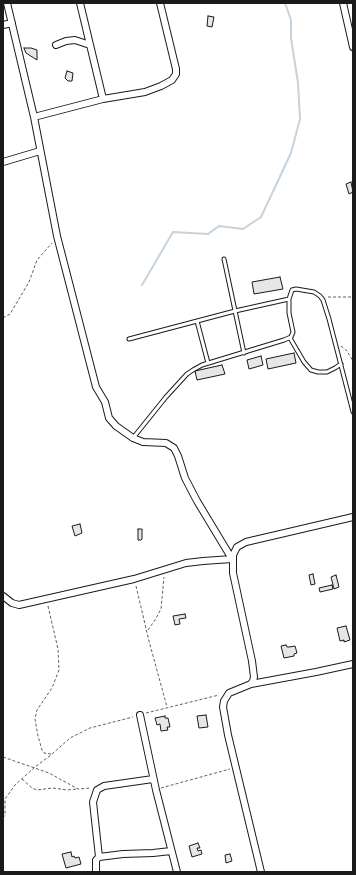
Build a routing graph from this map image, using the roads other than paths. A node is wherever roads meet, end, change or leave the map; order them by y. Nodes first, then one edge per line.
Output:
1 (7, 3) edge
2 (80, 3) edge
3 (160, 3) edge
4 (343, 3) edge
5 (12, 23) junction
6 (3, 25) edge
7 (56, 45) dead end
8 (90, 45) junction
9 (353, 47) edge
10 (103, 99) junction
11 (34, 117) junction
12 (40, 151) junction
13 (3, 162) edge
14 (224, 259) dead end
15 (290, 299) junction
16 (235, 311) junction
17 (197, 321) junction
18 (290, 338) junction
19 (129, 339) dead end
20 (244, 353) junction
21 (208, 363) junction
22 (340, 364) junction
23 (353, 412) edge
24 (133, 438) junction
25 (353, 517) edge
26 (232, 559) junction
27 (3, 596) edge
28 (353, 664) edge
29 (251, 684) junction
30 (140, 715) road end
31 (153, 779) junction
32 (171, 851) junction
33 (99, 857) junction
34 (96, 872) edge
35 (177, 872) edge
36 (261, 872) edge

1 - 5 street
2 - 8 street
3 - 10 street
4 - 9 street
5 - 6 street
5 - 11 street
7 - 8 street
8 - 10 street
10 - 11 street
11 - 12 street
12 - 13 street
12 - 24 street
14 - 16 lane
15 - 16 lane
15 - 18 lane
15 - 22 lane
16 - 17 lane
16 - 20 lane
17 - 19 lane
17 - 21 lane
18 - 20 lane
18 - 22 lane
20 - 21 lane
21 - 24 lane
22 - 23 lane
24 - 26 street
25 - 26 street
26 - 27 street
26 - 29 street
28 - 29 street
29 - 36 street
30 - 31 street
31 - 32 street
31 - 33 street
32 - 33 street
32 - 35 street
33 - 34 street

